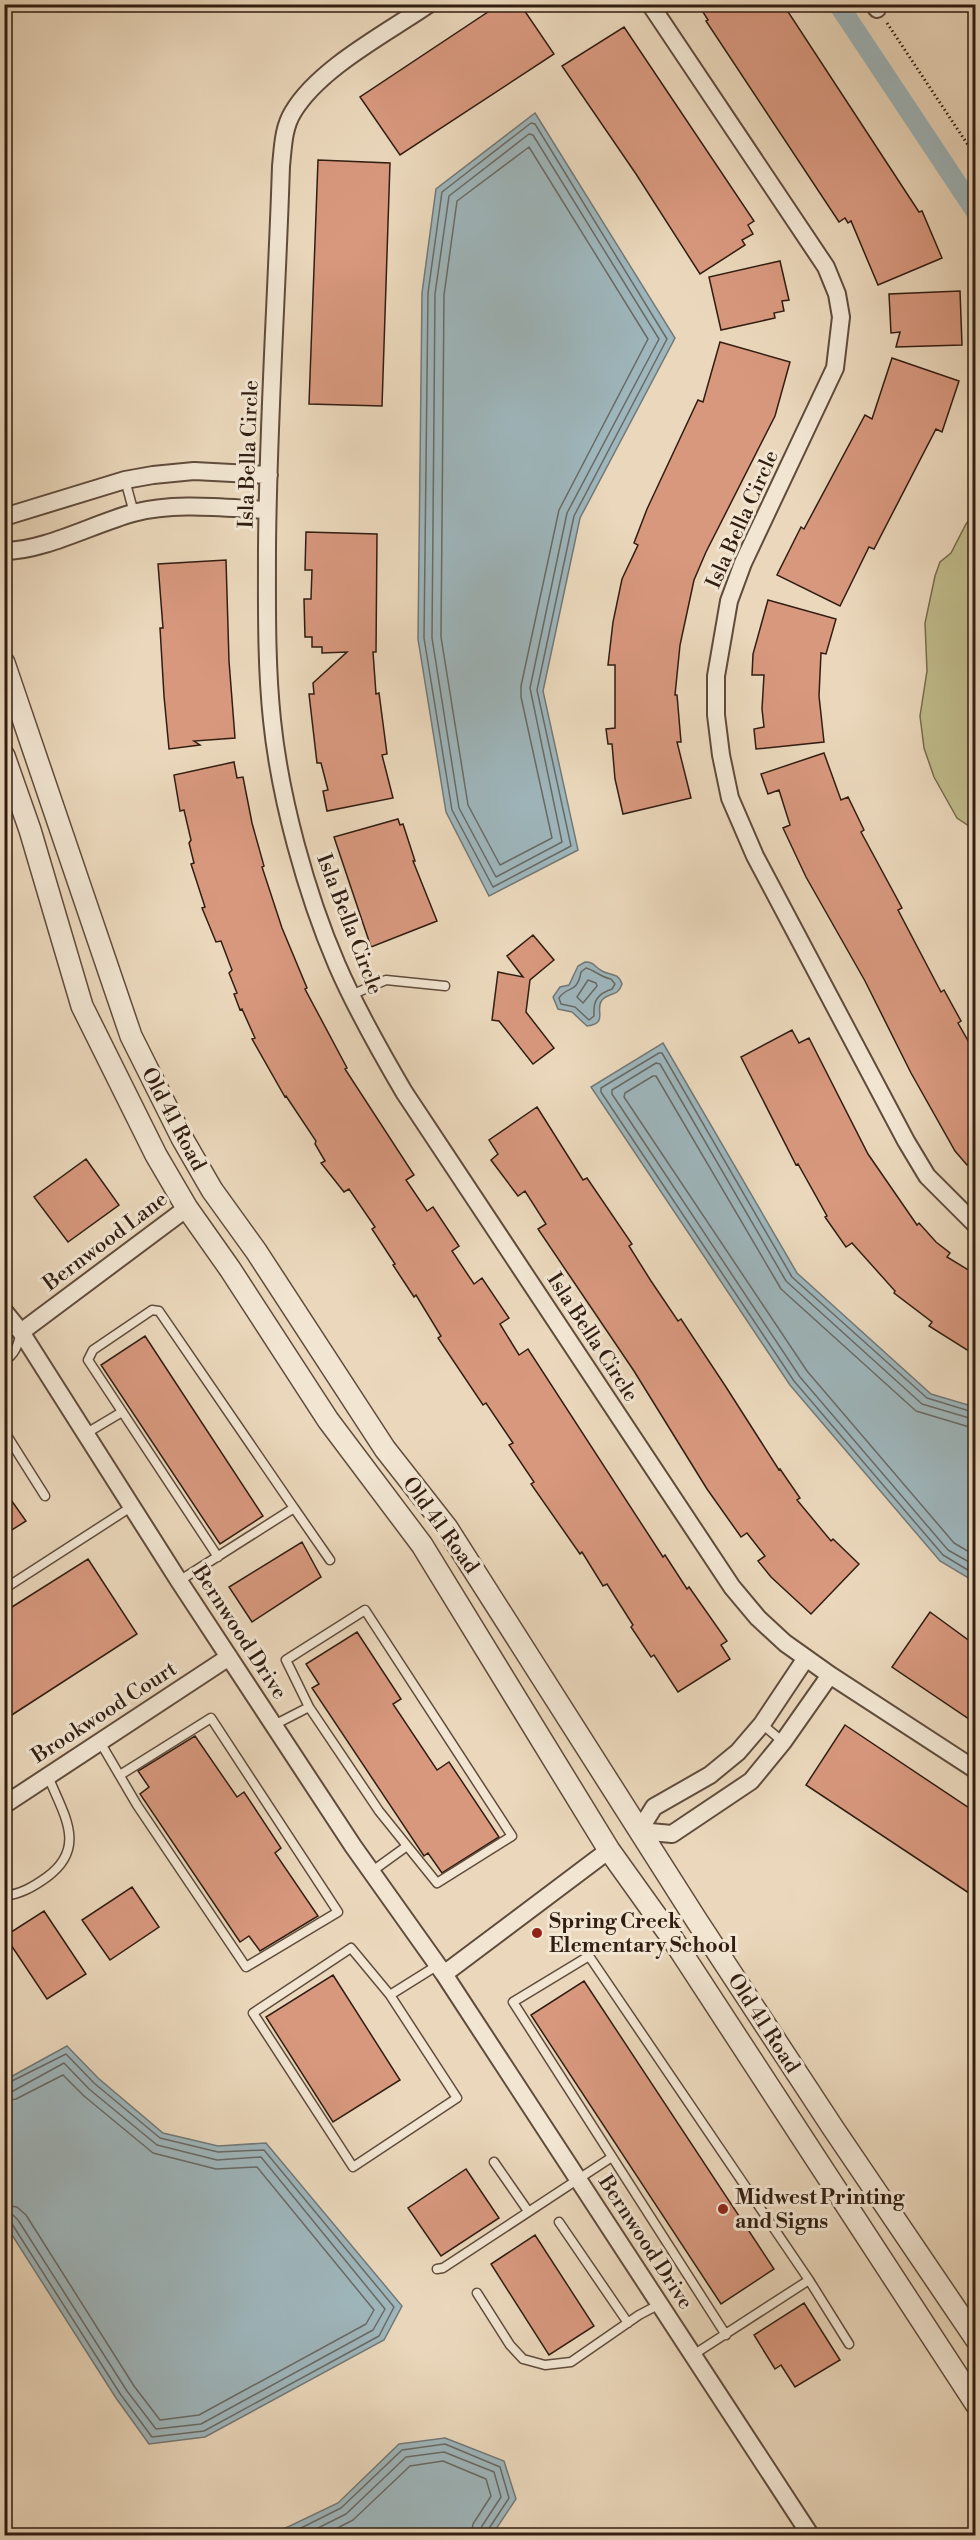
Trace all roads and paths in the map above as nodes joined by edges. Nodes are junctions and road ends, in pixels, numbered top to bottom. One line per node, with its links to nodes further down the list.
1 (429, 4): 5 (street, Isla Bella Circle)
2 (650, 4): 17 (street, Isla Bella Circle)
3 (875, 7): 4 (path)
4 (975, 157)
5 (269, 475): 6 (street); 7 (street, Isla Bella Circle)
6 (125, 480): 8 (lane); 9 (street)
7 (267, 510): 8 (street); 14 (street, Isla Bella Circle)
8 (134, 513): 10 (street)
9 (4, 517)
10 (4, 551)
11 (4, 663): 15 (street, Old 41 Road)
12 (4, 756): 16 (street, Old 41 Road)
13 (445, 986): 14 (lane)
14 (351, 995): 32 (street, Isla Bella Circle)
15 (212, 1190): 16 (street); 43 (street, Old 41 Road)
16 (187, 1208): 19 (street, Bernwood Lane); 45 (street, Old 41 Road)
17 (975, 1225)
18 (4, 1311): 19 (street, Bernwood Drive)
19 (13, 1331): 20 (lane); 23 (street, Bernwood Drive)
20 (4, 1361)
21 (122, 1412): 23 (lane); 26 (lane); 27 (lane)
22 (4, 1431): 24 (lane)
23 (85, 1434): 25 (street, Bernwood Drive)
24 (45, 1496)
25 (131, 1507): 29 (street, Bernwood Drive); 30 (lane)
26 (294, 1508): 27 (lane); 28 (lane)
27 (218, 1557): 29 (lane)
28 (330, 1560)
29 (179, 1581): 31 (street, Bernwood Drive)
30 (4, 1589)
31 (229, 1657): 36 (street, Bernwood Drive); 37 (street, Brookwood Court)
32 (806, 1658): 33 (street, Isla Bella Circle); 35 (street)
33 (830, 1675): 38 (street); 39 (street, Isla Bella Circle)
34 (309, 1707): 36 (lane); 44 (lane); 44 (lane)
35 (762, 1724): 38 (lane); 43 (street)
36 (274, 1725): 46 (street, Bernwood Drive)
37 (100, 1742): 40 (lane); 41 (street, Brookwood Court)
38 (783, 1742): 43 (street)
39 (975, 1770)
40 (120, 1775): 40 (lane)
41 (48, 1776): 42 (street, Brookwood Court); 47 (lane)
42 (4, 1805)
43 (639, 1831): 45 (street); 61 (street, Old 41 Road)
44 (407, 1846): 46 (lane)
45 (609, 1850): 48 (street); 64 (street, Old 41 Road)
46 (371, 1872): 48 (street, Bernwood Drive)
47 (4, 1896)
48 (441, 1969): 49 (lane); 52 (street, Bernwood Drive)
49 (390, 1995): 49 (lane)
50 (612, 2157): 52 (lane); 56 (lane); 60 (lane)
51 (494, 2162): 53 (lane)
52 (578, 2178): 53 (lane); 58 (street, Bernwood Drive)
53 (528, 2211): 55 (lane)
54 (559, 2222): 59 (lane)
55 (437, 2269)
56 (809, 2280): 60 (lane); 62 (lane)
57 (477, 2293): 59 (lane)
58 (660, 2304): 59 (lane); 63 (street, Bernwood Drive)
59 (628, 2323)
60 (726, 2335): 63 (lane)
61 (975, 2339)
62 (849, 2344)
63 (693, 2355): 65 (street, Bernwood Drive)
64 (975, 2404)
65 (811, 2535)

